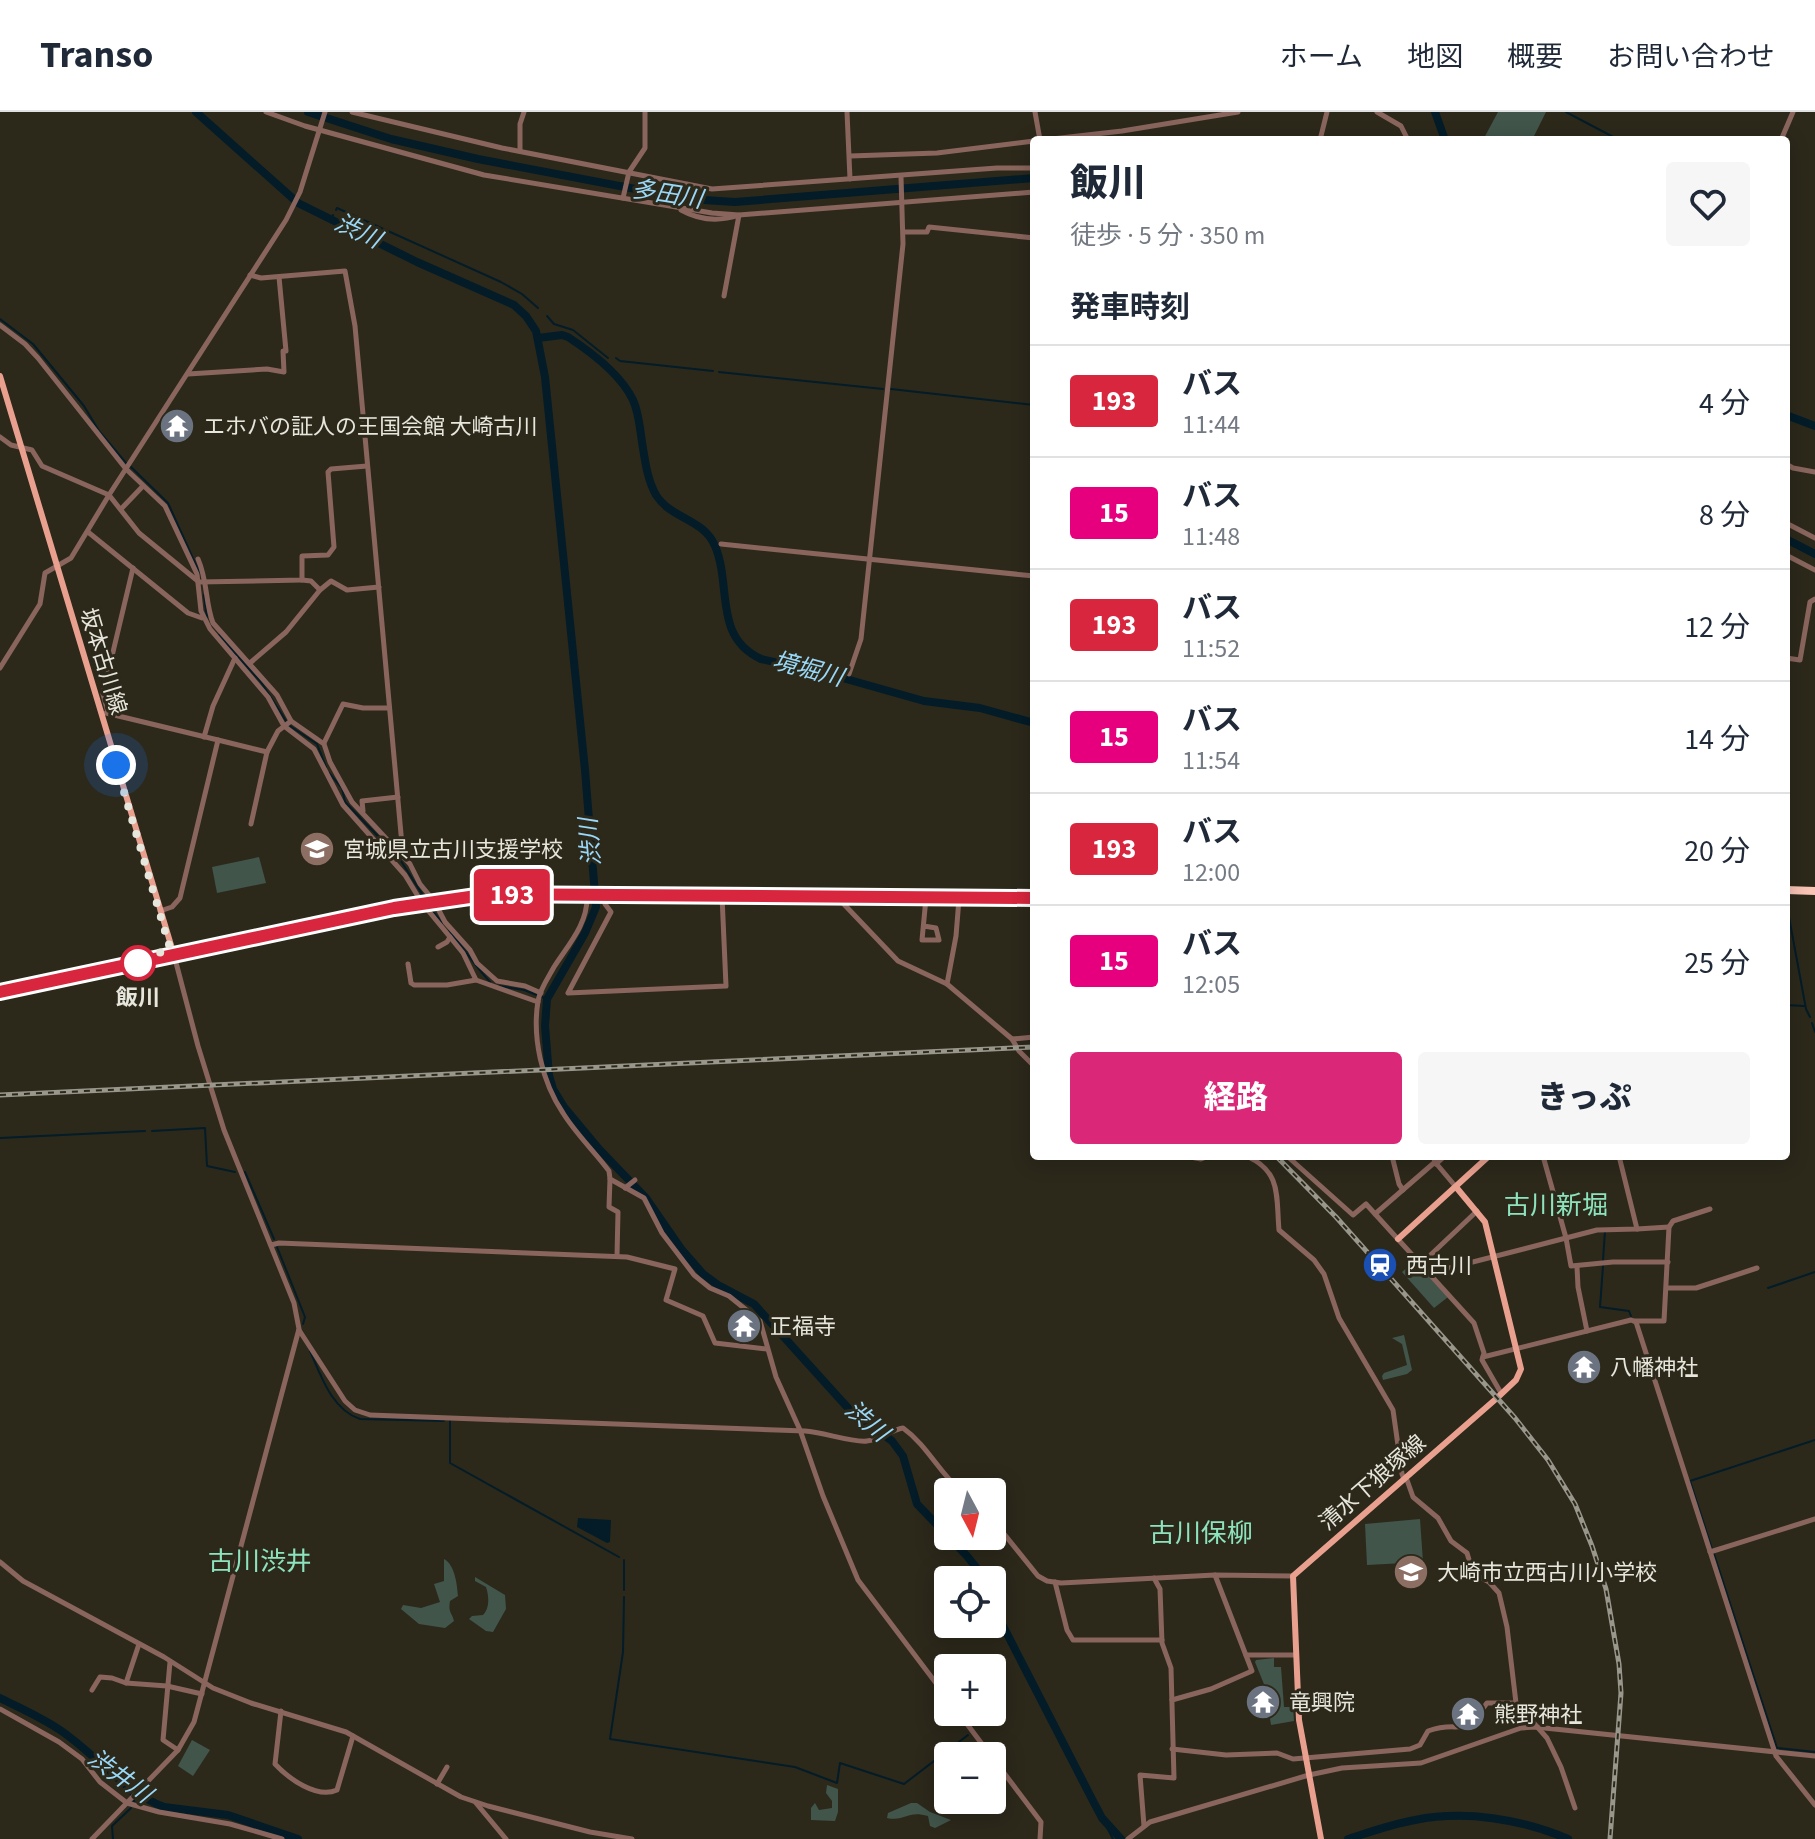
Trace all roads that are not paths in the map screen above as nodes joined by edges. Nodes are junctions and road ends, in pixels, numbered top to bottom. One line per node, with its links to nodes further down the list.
1 (266, 112): 13 (street)
2 (325, 112): 13 (street)
3 (352, 112): 12 (street)
4 (524, 112): 20 (street)
5 (645, 112): 23 (street)
6 (847, 112): 21 (street)
7 (1035, 112): 14 (street)
8 (1238, 112): 15 (street)
9 (1327, 112): 16 (street)
10 (1377, 112): 17 (street)
11 (1792, 112): 18 (street)
12 (372, 115): 20 (street)
13 (320, 128): 27 (street); 32 (street)
14 (1038, 136)
15 (1076, 136)
16 (1321, 136)
17 (1406, 136)
18 (1783, 136)
19 (1030, 141): 21 (street)
20 (520, 151): 23 (street)
21 (850, 156): 25 (street)
22 (1030, 168): 24 (street)
23 (628, 173): 25 (street); 27 (street)
24 (901, 178): 25 (street); 28 (street)
25 (850, 179)
26 (1030, 192): 28 (street)
27 (623, 197): 29 (street)
28 (902, 201): 29 (street); 30 (street)
29 (739, 215): 34 (street)
30 (904, 232): 31 (street); 53 (street)
31 (1030, 238)
32 (250, 275): 33 (street); 36 (street)
33 (279, 277): 36 (street); 41 (street)
34 (724, 296)
35 (0, 325): 40 (street)
36 (187, 375): 40 (street)
37 (0, 376): 39 (main road, 坂本古川線)
38 (0, 437): 39 (street)
39 (22, 447): 45 (street); 54 (main road, 坂本古川線)
40 (128, 466): 44 (street); 45 (street)
41 (367, 466): 58 (street); 60 (street)
42 (1790, 466): 43 (street)
43 (1815, 472)
44 (143, 486): 46 (street); 59 (street)
45 (109, 495): 46 (street); 48 (street)
46 (122, 508): 59 (street)
47 (1790, 525): 49 (street)
48 (88, 532): 54 (street); 55 (street)
49 (1815, 538)
50 (721, 544): 53 (street)
51 (1790, 557): 56 (street)
52 (198, 559): 59 (street)
53 (869, 559): 57 (street); 68 (street)
54 (57, 566): 67 (street); 70 (main road, 坂本古川線)
55 (133, 568): 63 (street); 70 (street)
56 (1815, 570)
57 (1030, 576)
58 (302, 580): 59 (street); 61 (street)
59 (203, 581): 63 (street); 64 (street)
60 (379, 587): 61 (street); 69 (street)
61 (320, 590): 66 (street)
62 (1815, 599): 65 (street)
63 (203, 619): 64 (street)
64 (238, 657): 66 (street); 71 (street); 72 (street)
65 (1790, 659)
66 (250, 663): 71 (street)
67 (0, 668)
68 (849, 674)
69 (389, 708): 74 (street); 76 (street)
70 (104, 713): 72 (street); 90 (main road, 坂本古川線)
71 (288, 723): 74 (street); 75 (street); 89 (street)
72 (204, 737): 73 (street)
73 (218, 740): 75 (street); 90 (street)
74 (324, 744): 77 (street)
75 (267, 752): 78 (street)
76 (398, 797): 77 (street); 79 (street)
77 (363, 811): 79 (street)
78 (251, 824)
79 (403, 856): 89 (street)
80 (1790, 890): 81 (highway)
81 (1815, 891)
82 (588, 896): 83 (highway); 89 (highway); 99 (street)
83 (603, 896): 84 (highway); 84 (street)
84 (722, 896): 85 (highway)
85 (838, 898): 86 (highway); 97 (street)
86 (926, 898): 88 (highway); 91 (street)
87 (1030, 898): 88 (highway)
88 (959, 899): 97 (street)
89 (428, 902): 92 (street); 94 (highway); 99 (street)
90 (159, 912): 94 (main road, 坂本古川線)
91 (924, 926)
92 (450, 937): 93 (street); 96 (street)
93 (438, 947)
94 (174, 955): 98 (highway); 122 (street)
95 (408, 964): 96 (street)
96 (476, 980): 99 (street)
97 (947, 984): 101 (street)
98 (0, 992)
99 (539, 998): 110 (street)
100 (1030, 1037): 101 (street)
101 (1012, 1039): 102 (street)
102 (1030, 1062)
103 (1252, 1160): 140 (street)
104 (1291, 1160): 117 (street)
105 (1393, 1160): 114 (street)
106 (1434, 1160): 112 (street); 114 (street)
107 (1485, 1160): 112 (main road)
108 (1544, 1160): 120 (street)
109 (1620, 1160): 119 (street)
110 (610, 1179): 113 (street); 123 (street)
111 (635, 1180): 113 (street)
112 (1456, 1187): 116 (main road, 清水下狼塚線); 121 (main road)
113 (624, 1188): 134 (street)
114 (1403, 1190): 117 (street)
115 (1710, 1209): 118 (street)
116 (1478, 1211): 124 (main road, 清水下狼塚線); 126 (street)
117 (1375, 1214): 121 (street)
118 (1669, 1227): 119 (street); 125 (street)
119 (1637, 1229): 120 (street)
120 (1566, 1238): 124 (street); 127 (street)
121 (1398, 1239): 126 (street)
122 (271, 1245): 123 (street); 132 (street)
123 (617, 1256): 134 (street)
124 (1494, 1256): 129 (street); 135 (main road, 清水下狼塚線)
125 (1668, 1262): 127 (street); 130 (street)
126 (1421, 1264): 129 (street)
127 (1577, 1267): 133 (street)
128 (1757, 1268): 130 (street)
129 (1429, 1273): 136 (street)
130 (1667, 1288): 131 (street)
131 (1634, 1321): 133 (street); 143 (street)
132 (299, 1329): 138 (street); 156 (street)
133 (1587, 1331): 135 (street)
134 (767, 1349): 138 (street)
135 (1518, 1349): 136 (street); 137 (main road, 清水下狼塚線)
136 (1483, 1357): 137 (street)
137 (1501, 1393): 140 (main road, 清水下狼塚線)
138 (800, 1430): 139 (street); 154 (street)
139 (946, 1478)
140 (1404, 1479): 146 (main road, 清水下狼塚線); 161 (street)
141 (1815, 1519): 143 (street)
142 (1006, 1536): 148 (street)
143 (1710, 1552): 170 (street)
144 (0, 1562): 150 (street)
145 (1215, 1575): 146 (street); 147 (street); 151 (street)
146 (1293, 1576): 152 (main road)
147 (1154, 1578): 148 (street); 149 (street)
148 (1055, 1582): 149 (street)
149 (1162, 1640): 160 (street)
150 (139, 1644): 153 (street); 155 (street)
151 (1246, 1655): 152 (street); 160 (street)
152 (1295, 1655): 171 (main road)
153 (170, 1662): 156 (street); 157 (street)
154 (934, 1680)
155 (126, 1683): 157 (street); 158 (street)
156 (206, 1684): 159 (street); 163 (street)
157 (168, 1686): 159 (street); 169 (street)
158 (92, 1690)
159 (202, 1694): 169 (street)
160 (1172, 1700): 168 (street)
161 (1516, 1703): 165 (street); 171 (street)
162 (0, 1709): 177 (street)
163 (281, 1711): 166 (street); 166 (street)
164 (969, 1726): 167 (street)
165 (1535, 1727): 170 (street); 174 (street); 180 (street)
166 (353, 1736): 176 (street)
167 (981, 1742)
168 (1172, 1749): 171 (street); 181 (street)
169 (178, 1750): 177 (street)
170 (1775, 1753): 172 (street); 179 (street)
171 (1306, 1756): 174 (main road)
172 (1815, 1756)
173 (447, 1767): 176 (street)
174 (1309, 1775): 181 (street); 189 (main road)
175 (1006, 1776): 188 (street)
176 (437, 1784): 178 (street)
177 (128, 1802): 184 (street); 185 (street)
178 (475, 1802): 182 (street); 186 (street)
179 (1815, 1805)
180 (1575, 1808)
181 (1144, 1826): 183 (street)
182 (590, 1836): 187 (street)
183 (1130, 1837)
184 (92, 1839)
185 (282, 1839)
186 (506, 1839)
187 (632, 1839)
188 (1040, 1839)
189 (1321, 1839)

